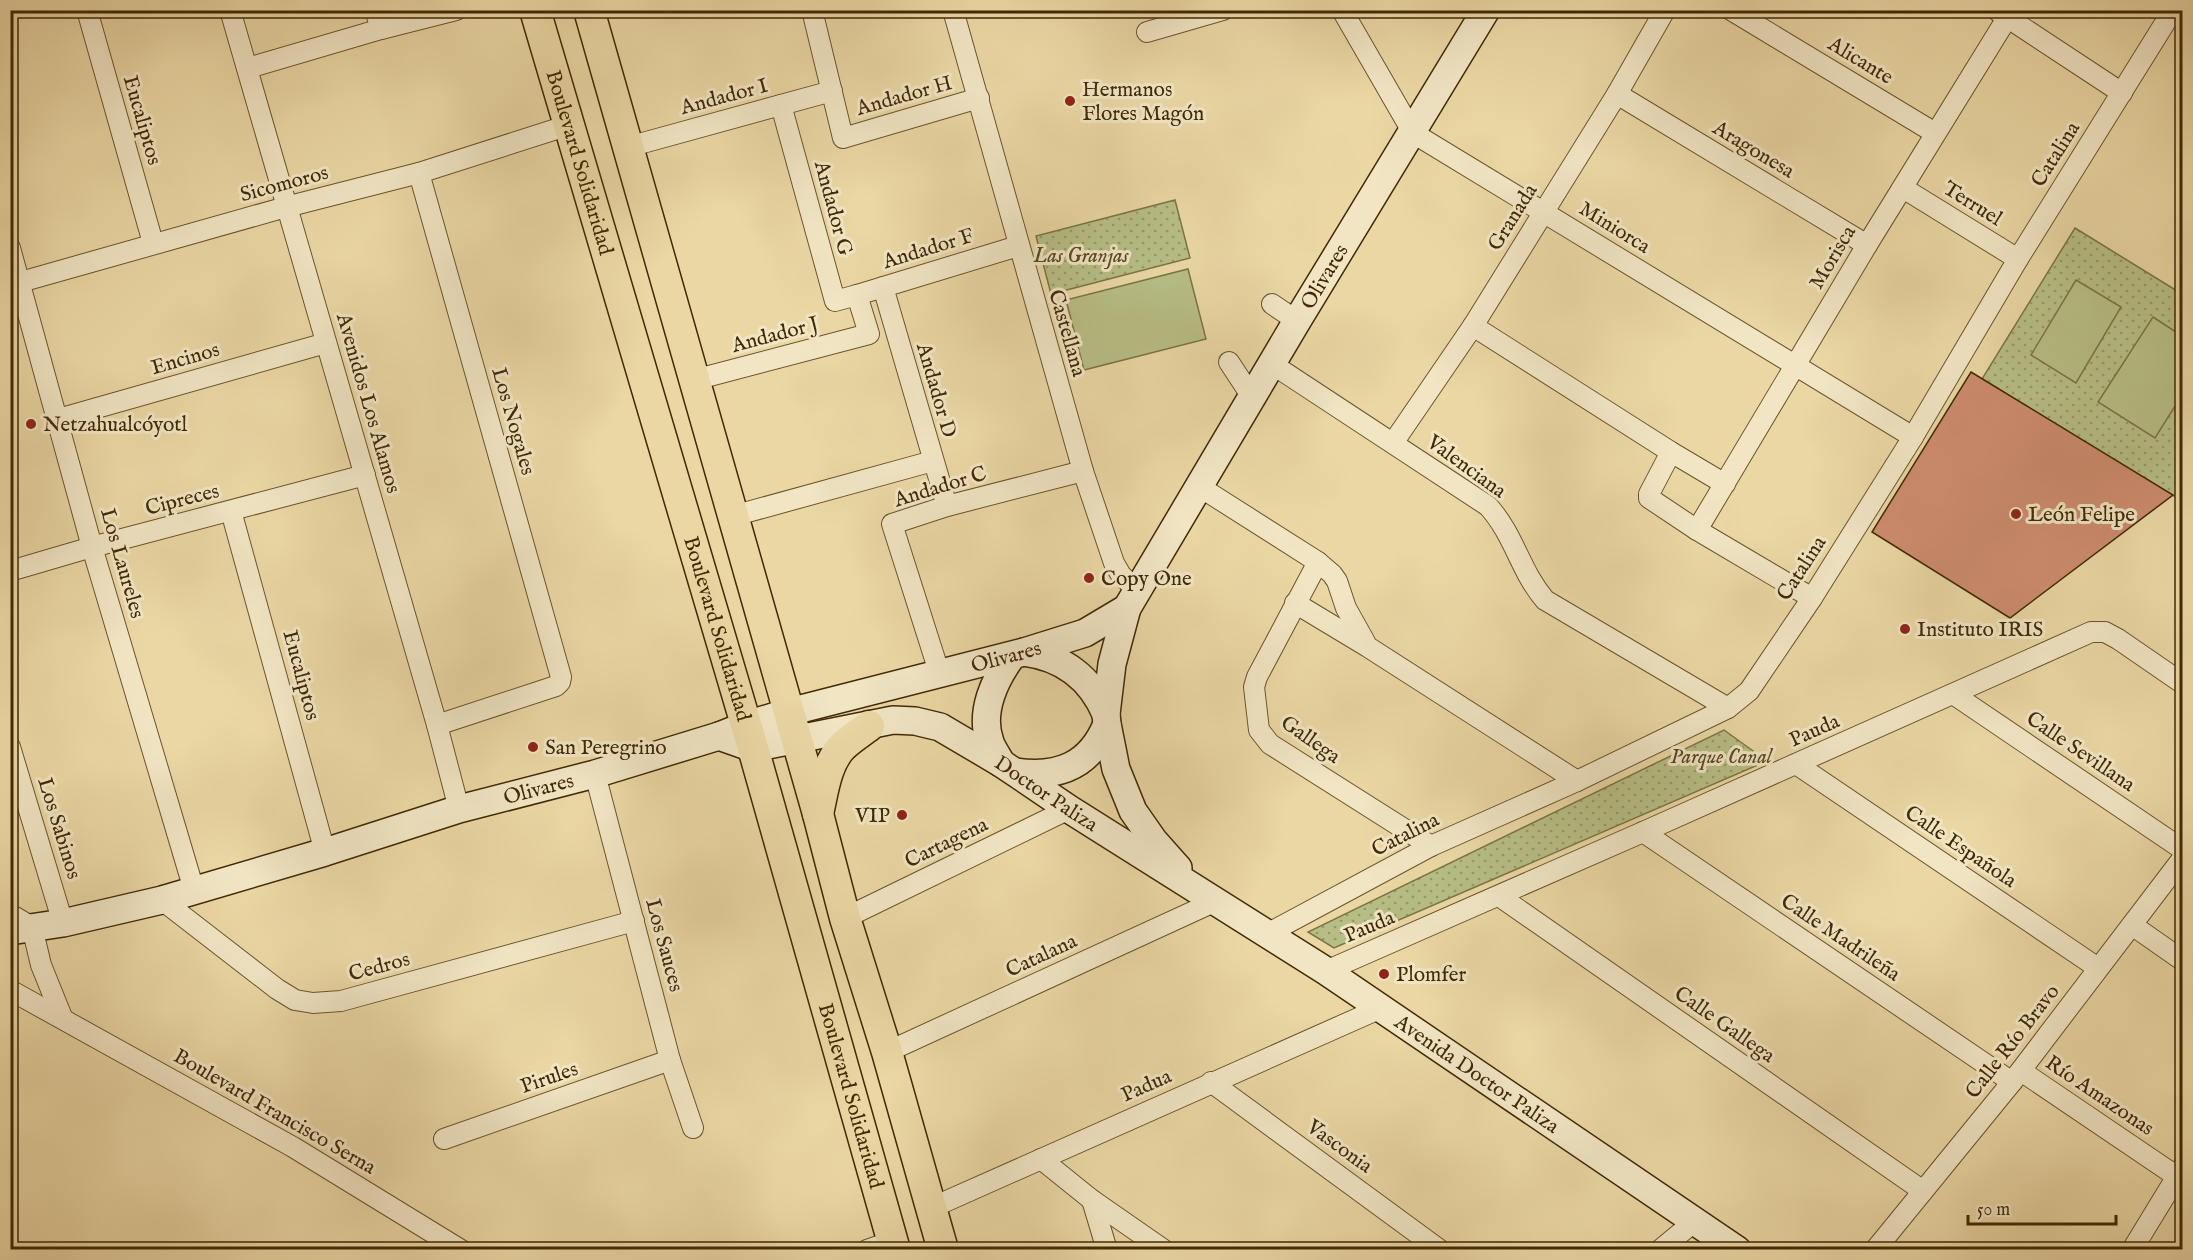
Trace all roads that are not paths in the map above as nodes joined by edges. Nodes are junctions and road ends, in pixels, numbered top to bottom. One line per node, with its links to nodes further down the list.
1 (87, 10): 31 (street, Eucaliptos)
2 (230, 10): 17 (street, Avenidos Los Alamos)
3 (456, 10): 15 (street)
4 (535, 10): 23 (main road, Boulevard Solidaridad)
5 (812, 10): 18 (street)
6 (953, 10): 21 (street, Castellana)
7 (1223, 10): 16 (street)
8 (1342, 10): 24 (street, Miniorca)
9 (1486, 10): 24 (main road, Olivares)
10 (1665, 10): 20 (street, Granada)
11 (1731, 10): 25 (street, Alicante)
12 (2173, 10): 19 (street, Catalina)
13 (592, 11): 26 (main road, Boulevard Solidaridad)
14 (2005, 13): 19 (street); 25 (street, Morisca)
15 (378, 20): 17 (street)
16 (1147, 32)
17 (248, 68): 29 (street, Avenidos Los Alamos)
18 (832, 91): 21 (street, Andador H); 22 (street, Andador I)
19 (2122, 93): 35 (street, Catalina)
20 (1617, 94): 30 (street, Granada); 32 (street, Aragonesa)
21 (979, 99): 33 (street, Castellana)
22 (781, 105): 26 (street, Andador I); 38 (street, Andador G)
23 (569, 125): 27 (street, Sicomoros); 77 (main road, Boulevard Solidaridad)
24 (1413, 133): 30 (street, Miniorca); 40 (main road, Olivares)
25 (1935, 133): 28 (street, Morisca)
26 (628, 147): 46 (main road, Boulevard Solidaridad)
27 (419, 173): 29 (street, Sicomoros); 75 (street, Los Nogales)
28 (1903, 188): 32 (street, Morisca); 35 (street, Terruel)
29 (286, 207): 31 (street, Sicomoros); 42 (street, Avenidos Los Alamos)
30 (1543, 211): 41 (street, Granada); 45 (street, Miniorca)
31 (153, 243): 36 (street, Sicomoros)
32 (1867, 245): 45 (street, Morisca)
33 (1018, 246): 37 (street, Andador F); 53 (street, Castellana)
34 (10, 248): 36 (street, Los Laureles)
35 (2018, 259): 49 (street, Catalina)
36 (16, 284): 48 (street, Los Laureles)
37 (883, 287): 38 (street, Andador F); 52 (street, Andador D)
38 (857, 295): 46 (street, Andador J)
39 (1272, 304): 40 (street)
40 (1297, 321): 44 (main road, Olivares)
41 (1473, 326): 50 (street, Granada); 51 (street)
42 (326, 343): 48 (street, Encinos); 54 (street, Avenidos Los Alamos)
43 (1229, 362): 47 (street)
44 (1272, 364): 47 (main road, Olivares); 50 (street, Valenciana)
45 (1794, 366): 49 (street, Miniorca); 55 (street, Morisca)
46 (694, 380): 59 (main road, Boulevard Solidaridad)
47 (1252, 397): 56 (main road, Olivares)
48 (58, 419): 61 (street, Los Laureles)
49 (1913, 437): 64 (street, Catalina)
50 (1393, 443): 72 (street, Valenciana)
51 (1671, 452): 55 (street); 60 (street)
52 (933, 461): 57 (street, Andador D); 59 (street, Andador C)
53 (1083, 471): 57 (street, Andador C); 65 (street, Castellana)
54 (365, 475): 58 (street, Cipreces); 75 (street, Avenidos Los Alamos)
55 (1725, 484): 60 (street, Morisca)
56 (1200, 487): 62 (street); 65 (main road, Olivares)
57 (947, 506): 69 (street, Andador C)
58 (231, 512): 61 (street, Cipreces); 90 (street, Eucaliptos)
59 (733, 516): 73 (main road, Boulevard Solidaridad)
60 (1697, 530): 64 (street)
61 (92, 547): 63 (street, Cipreces); 92 (street, Los Laureles)
62 (1318, 562): 66 (street, Gallega); 67 (street)
63 (10, 571)
64 (1812, 598): 72 (street, Catalina)
65 (1132, 599): 68 (main road, Olivares); 74 (main road, Olivares)
66 (1295, 603): 67 (street); 88 (street, Gallega)
67 (1368, 647): 83 (street)
68 (1018, 654): 69 (main road, Olivares); 74 (main road); 81 (main road)
69 (940, 675): 73 (main road, Olivares)
70 (2182, 683): 71 (street, Pauda)
71 (1953, 694): 80 (street, Pauda); 89 (street, Calle Sevillana)
72 (1728, 708): 83 (street, Catalina)
73 (789, 712): 77 (main road, Olivares); 78 (main road, Boulevard Solidaridad)
74 (1106, 719): 81 (main road); 93 (main road, Olivares)
75 (437, 725): 84 (street, Avenidos Los Alamos)
76 (869, 726): 78 (main road, Doctor Paliza); 81 (main road, Doctor Paliza); 86 (main road)
77 (750, 737): 78 (main road, Doctor Paliza); 82 (main road, Olivares); 120 (main road, Boulevard Solidaridad)
78 (796, 741): 86 (main road, Boulevard Solidaridad)
79 (10, 747): 98 (street, Los Sabinos)
80 (1796, 764): 87 (street, Pauda); 103 (street, Calle Española)
81 (1009, 768): 85 (main road, Doctor Paliza)
82 (595, 774): 84 (main road, Olivares); 97 (street, Los Sauces)
83 (1577, 781): 88 (street, Catalina)
84 (459, 809): 90 (main road, Olivares)
85 (1069, 809): 93 (main road, Doctor Paliza); 96 (street, Cartagena)
86 (818, 814): 96 (main road, Boulevard Solidaridad)
87 (1643, 832): 94 (street, Pauda); 110 (street, Calle Madrileña)
88 (1431, 846): 101 (street, Catalina)
89 (2182, 849)
90 (325, 852): 92 (main road, Olivares)
91 (2182, 859): 100 (street, Calle Río Bravo)
92 (194, 890): 95 (main road, Olivares)
93 (1207, 896): 101 (main road, Avenida Doctor Paliza); 108 (street, Catalana)
94 (1499, 896): 104 (street, Pauda); 116 (street, Calle Gallega)
95 (162, 900): 97 (street, Cedros); 98 (main road, Olivares)
96 (844, 918): 108 (main road, Boulevard Solidaridad)
97 (634, 921): 109 (street, Los Sauces)
98 (63, 923): 99 (main road, Olivares)
99 (18, 924): 107 (street)
100 (2132, 925): 102 (street); 103 (street, Calle Río Bravo)
101 (1269, 933): 104 (main road, Avenida Doctor Paliza)
102 (2182, 960)
103 (2098, 968): 110 (street, Calle Río Bravo)
104 (1326, 970): 106 (main road, Avenida Doctor Paliza)
105 (10, 990): 107 (street, Boulevard Francisco Serna)
106 (1381, 1008): 111 (street, Padua); 119 (main road, Avenida Doctor Paliza)
107 (62, 1017): 121 (street, Boulevard Francisco Serna)
108 (887, 1052): 118 (main road, Boulevard Solidaridad)
109 (670, 1060): 112 (street, Los Sauces); 113 (street, Pirules)
110 (2016, 1076): 115 (street, Río Amazonas); 116 (street, Calle Río Bravo)
111 (1211, 1082): 114 (street, Padua); 125 (street, Vasconia)
112 (693, 1128)
113 (444, 1139)
114 (1041, 1159): 117 (street); 118 (street, Padua)
115 (2181, 1175): 129 (street)
116 (1923, 1191): 128 (street, Calle Río Bravo)
117 (1092, 1200): 123 (street); 124 (street)
118 (931, 1208): 122 (main road, Boulevard Solidaridad)
119 (1695, 1221): 126 (street); 127 (main road, Avenida Doctor Paliza)
120 (885, 1247)
121 (461, 1250)
122 (943, 1250)
123 (1107, 1250)
124 (1164, 1250)
125 (1440, 1250)
126 (1660, 1250)
127 (1737, 1250)
128 (1875, 1250)
129 (2132, 1250)

